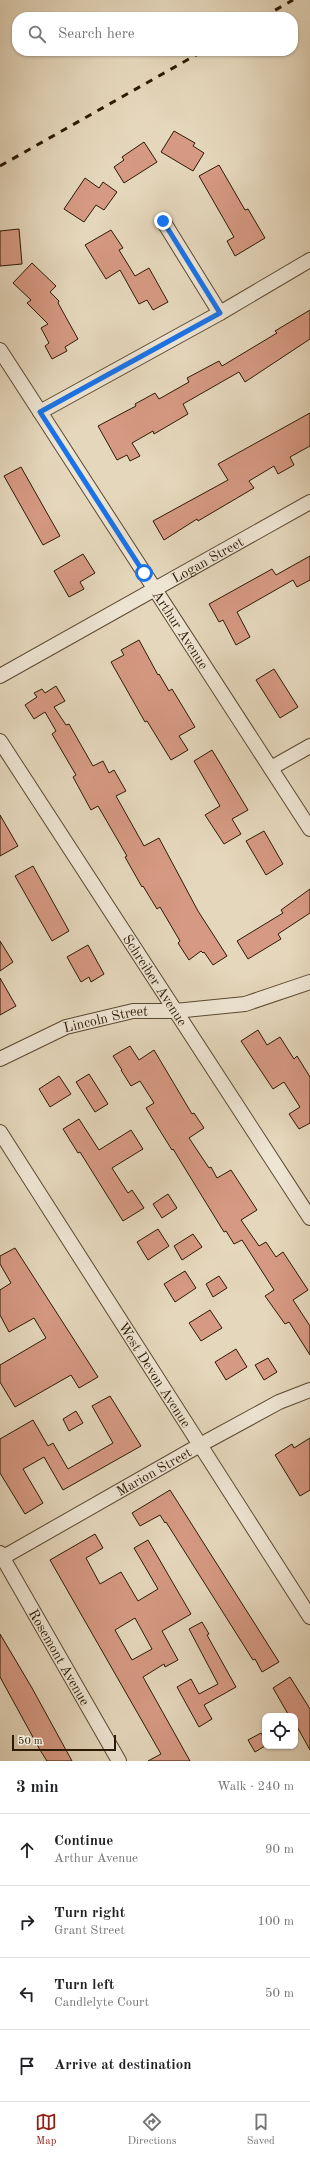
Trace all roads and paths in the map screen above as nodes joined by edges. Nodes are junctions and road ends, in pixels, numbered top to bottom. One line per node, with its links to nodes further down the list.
1 (163, 221): 3 (street)
2 (310, 260): 3 (street)
3 (220, 313): 5 (street)
4 (0, 350): 5 (street, Arthur Avenue)
5 (40, 412): 7 (street, Arthur Avenue)
6 (310, 502): 7 (street, Logan Street)
7 (155, 589): 8 (street, Logan Street); 11 (street, Arthur Avenue)
8 (0, 676)
9 (0, 741): 14 (street, Schreiber Avenue)
10 (310, 746): 11 (street)
11 (270, 768): 12 (street, Arthur Avenue)
12 (310, 829)
13 (310, 982): 14 (street, Lincoln Street)
14 (175, 1011): 15 (street, Lincoln Street); 17 (street, Schreiber Avenue)
15 (0, 1059)
16 (0, 1132): 19 (street, West Devon Avenue)
17 (310, 1218)
18 (310, 1390): 19 (street, Marion Street)
19 (200, 1445): 20 (street, Marion Street); 21 (street, West Devon Avenue)
20 (1, 1556): 22 (street, Rosemont Avenue)
21 (310, 1618)
22 (119, 1761)

